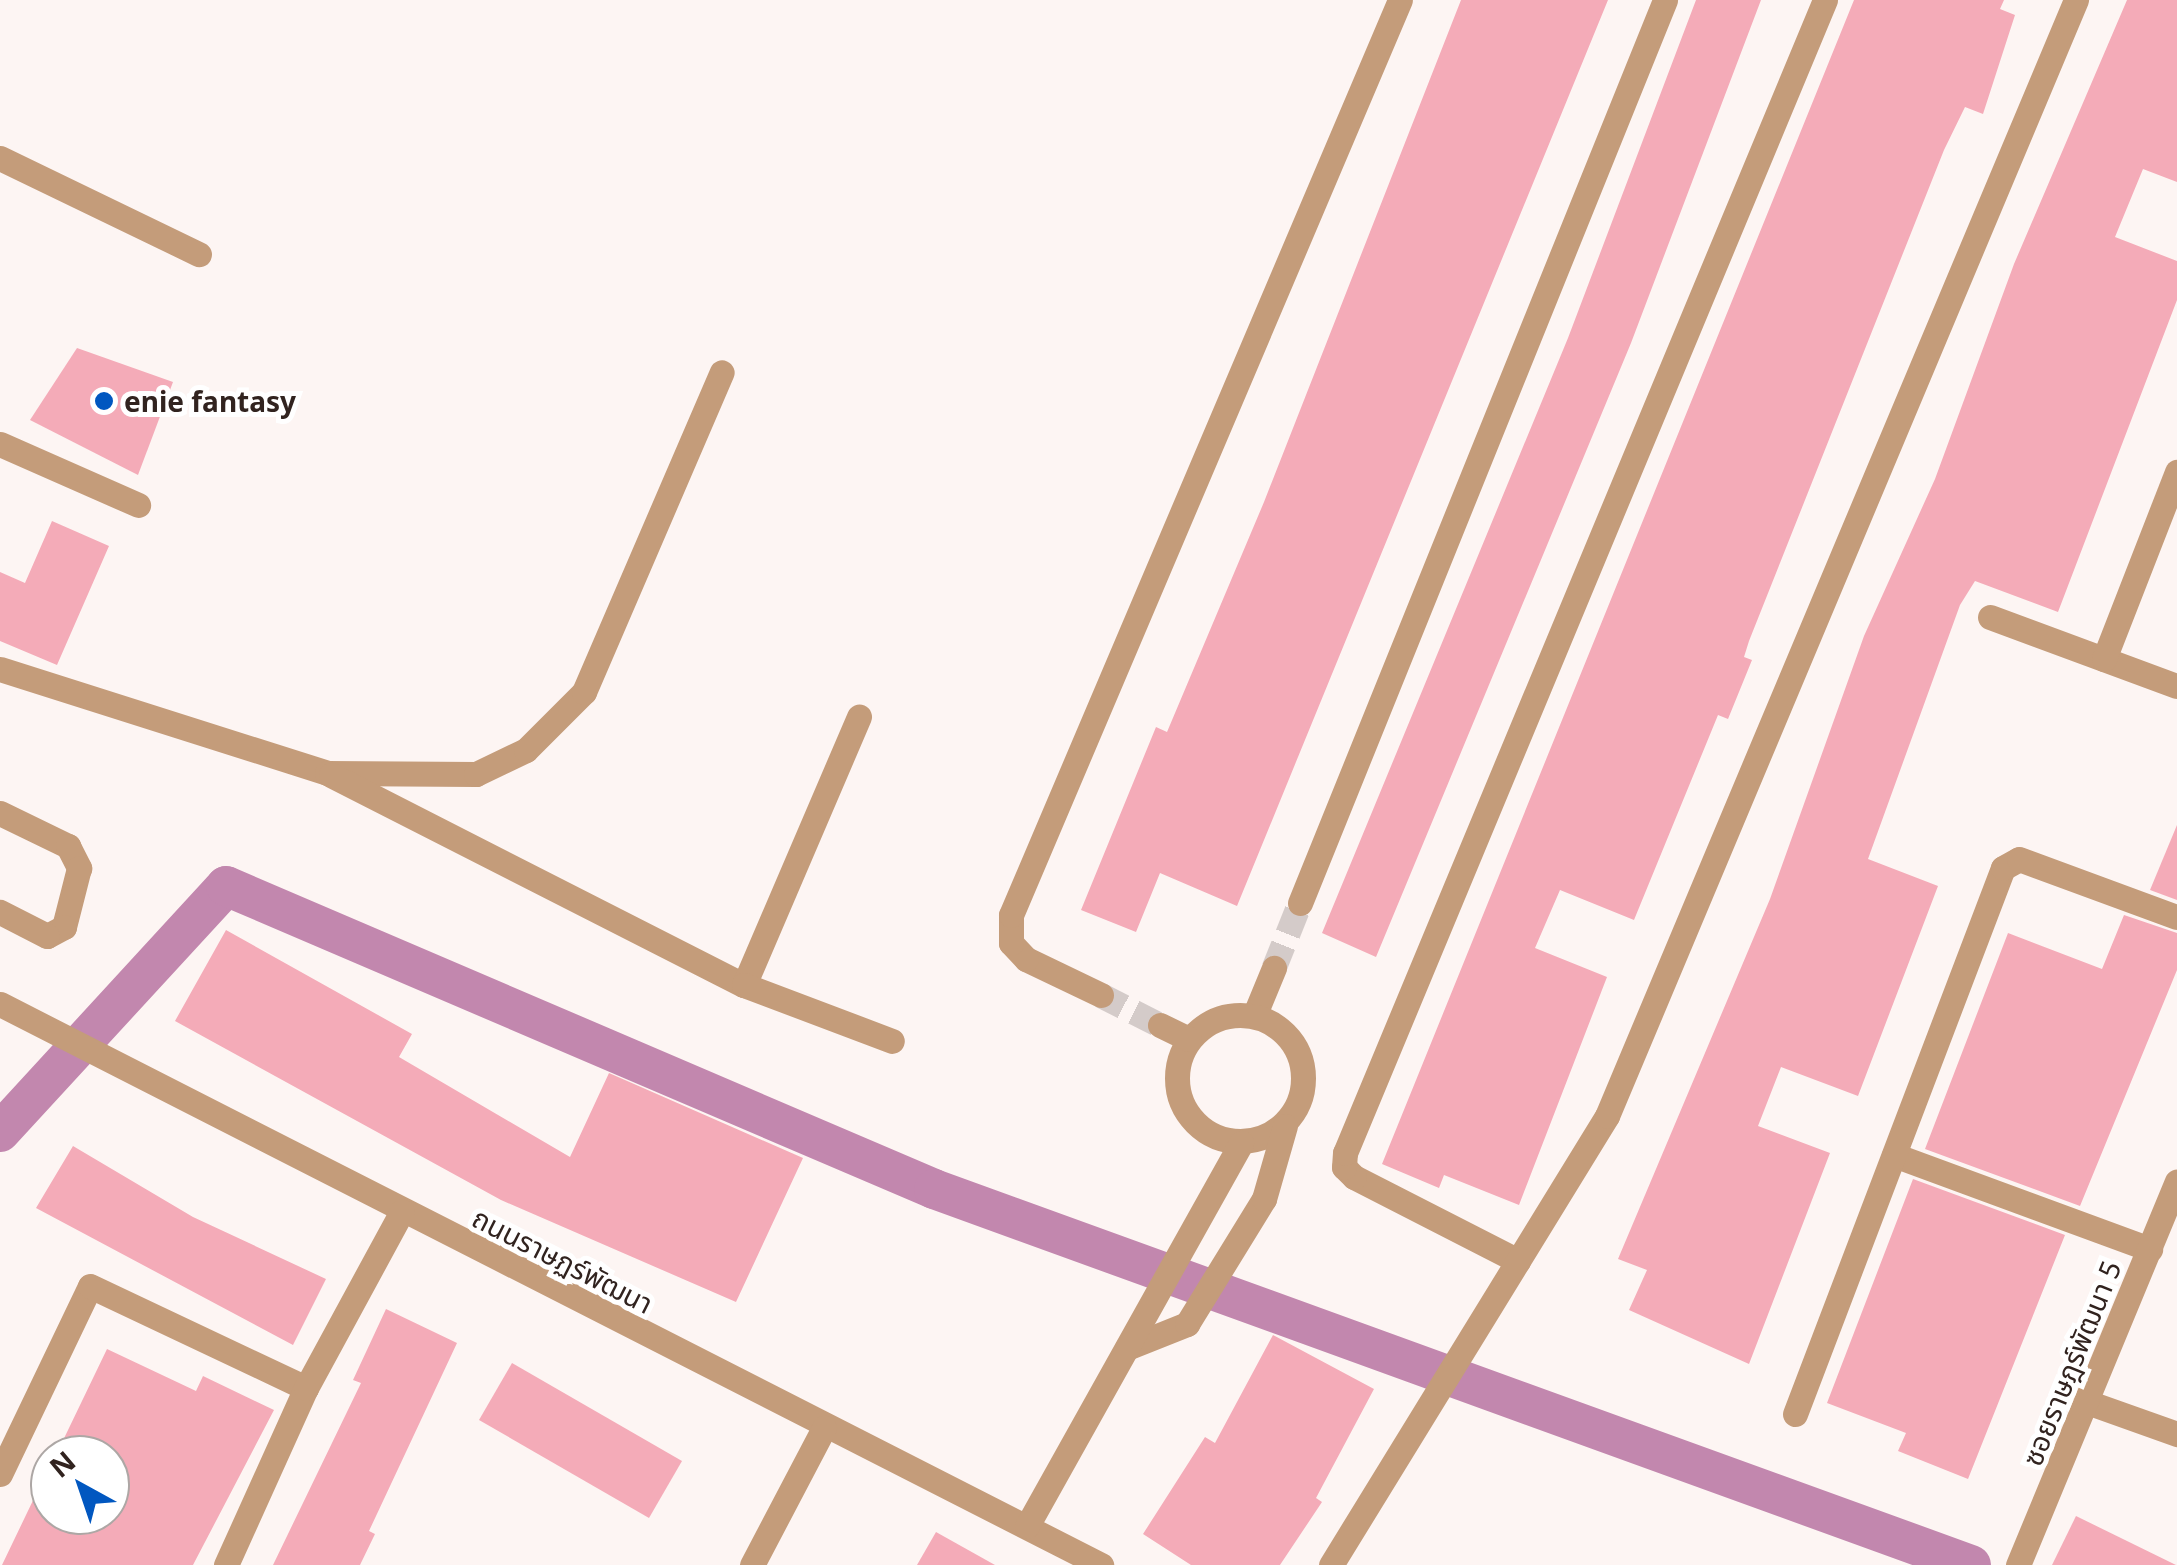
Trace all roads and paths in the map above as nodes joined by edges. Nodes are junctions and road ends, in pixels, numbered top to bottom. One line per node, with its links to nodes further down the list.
1 (1400, 0): 23 (street)
2 (1665, 0): 18 (street)
3 (1825, 0): 35 (street)
4 (2076, 0): 35 (street)
5 (0, 158): 6 (street)
6 (199, 254)
7 (722, 372): 16 (street)
8 (0, 444): 10 (street)
9 (2177, 472): 12 (street)
10 (138, 506)
11 (1990, 616): 12 (street)
12 (2104, 658): 14 (street)
13 (0, 669): 16 (street)
14 (2177, 686)
15 (860, 717): 22 (street)
16 (327, 772): 22 (street)
17 (0, 813): 19 (street)
18 (1300, 903)
19 (0, 912)
20 (2177, 917): 31 (street)
21 (1274, 968): 25 (street)
22 (744, 985): 28 (street)
23 (1101, 995)
24 (7, 1007): 33 (street, ถนนราษฏร์พัฒนา)
25 (1255, 1014): 27 (street); 29 (street)
26 (1160, 1025): 27 (street)
27 (1189, 1038): 30 (street)
28 (892, 1042)
29 (1284, 1126): 30 (street); 36 (street)
30 (1241, 1144): 36 (street)
31 (1894, 1155): 34 (street); 39 (street)
32 (2177, 1182): 34 (street, ซอยราษฎร์พัฒนา 5)
33 (402, 1211): 37 (street); 40 (street, ถนนราษฏร์พัฒนา)
34 (2150, 1249): 38 (street, ซอยราษฎร์พัฒนา 5)
35 (1518, 1262): 47 (street)
36 (1127, 1348): 43 (street)
37 (306, 1388): 42 (street); 44 (street)
38 (2087, 1402): 41 (street); 48 (street, ซอยราษฎร์พัฒนา 5)
39 (1795, 1414)
40 (824, 1428): 43 (street, ถนนราษฏร์พัฒนา); 45 (street)
41 (2177, 1434)
42 (0, 1474)
43 (1027, 1526): 46 (street, ถนนราษฏร์พัฒนา)
44 (226, 1565)
45 (752, 1565)
46 (1101, 1565)
47 (1332, 1565)
48 (2018, 1565)

